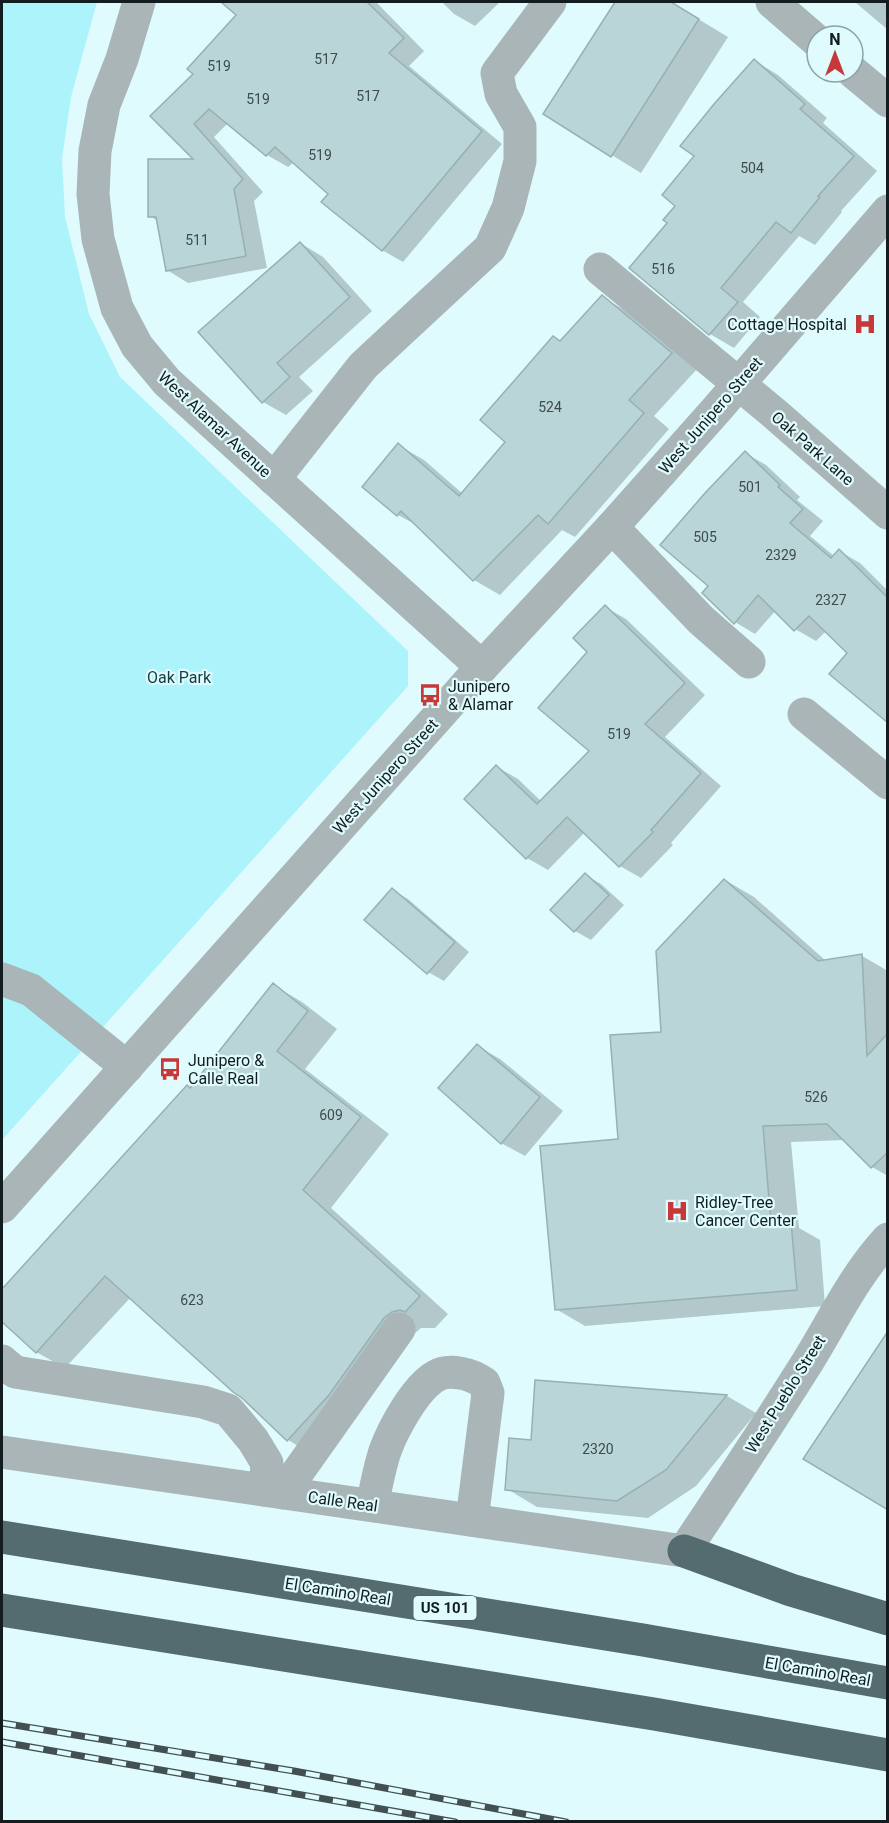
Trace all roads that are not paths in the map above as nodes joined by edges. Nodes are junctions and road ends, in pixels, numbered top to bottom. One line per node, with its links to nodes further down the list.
1 (139, 2): 10 (street, West Alamar Avenue)
2 (550, 2): 10 (street)
3 (772, 2): 4 (street)
4 (805, 31)
5 (865, 82): 6 (street)
6 (888, 101)
7 (888, 211): 9 (street, West Junipero Street)
8 (600, 269): 9 (street, Oak Park Lane)
9 (738, 384): 11 (street, Oak Park Lane); 12 (street, West Junipero Street)
10 (274, 479): 14 (street, West Alamar Avenue)
11 (888, 513)
12 (612, 527): 13 (street); 14 (street, West Junipero Street)
13 (749, 662)
14 (482, 667): 18 (street, West Junipero Street)
15 (804, 714): 16 (street)
16 (888, 783)
17 (2, 979): 18 (street)
18 (127, 1067): 19 (street, West Junipero Street)
19 (2, 1207)
20 (888, 1239): 28 (street, West Pueblo Street)
21 (399, 1329): 24 (street)
22 (2, 1361): 24 (street)
23 (2, 1452): 24 (street, Calle Real)
24 (274, 1491): 25 (street, Calle Real)
25 (372, 1505): 26 (street, Calle Real); 26 (street)
26 (472, 1520): 28 (street, Calle Real)
27 (2, 1537): 31 (highway, El Camino Real / US 101)
28 (684, 1551): 30 (highway)
29 (2, 1610): 32 (highway)
30 (888, 1618)
31 (888, 1683)
32 (888, 1755)

